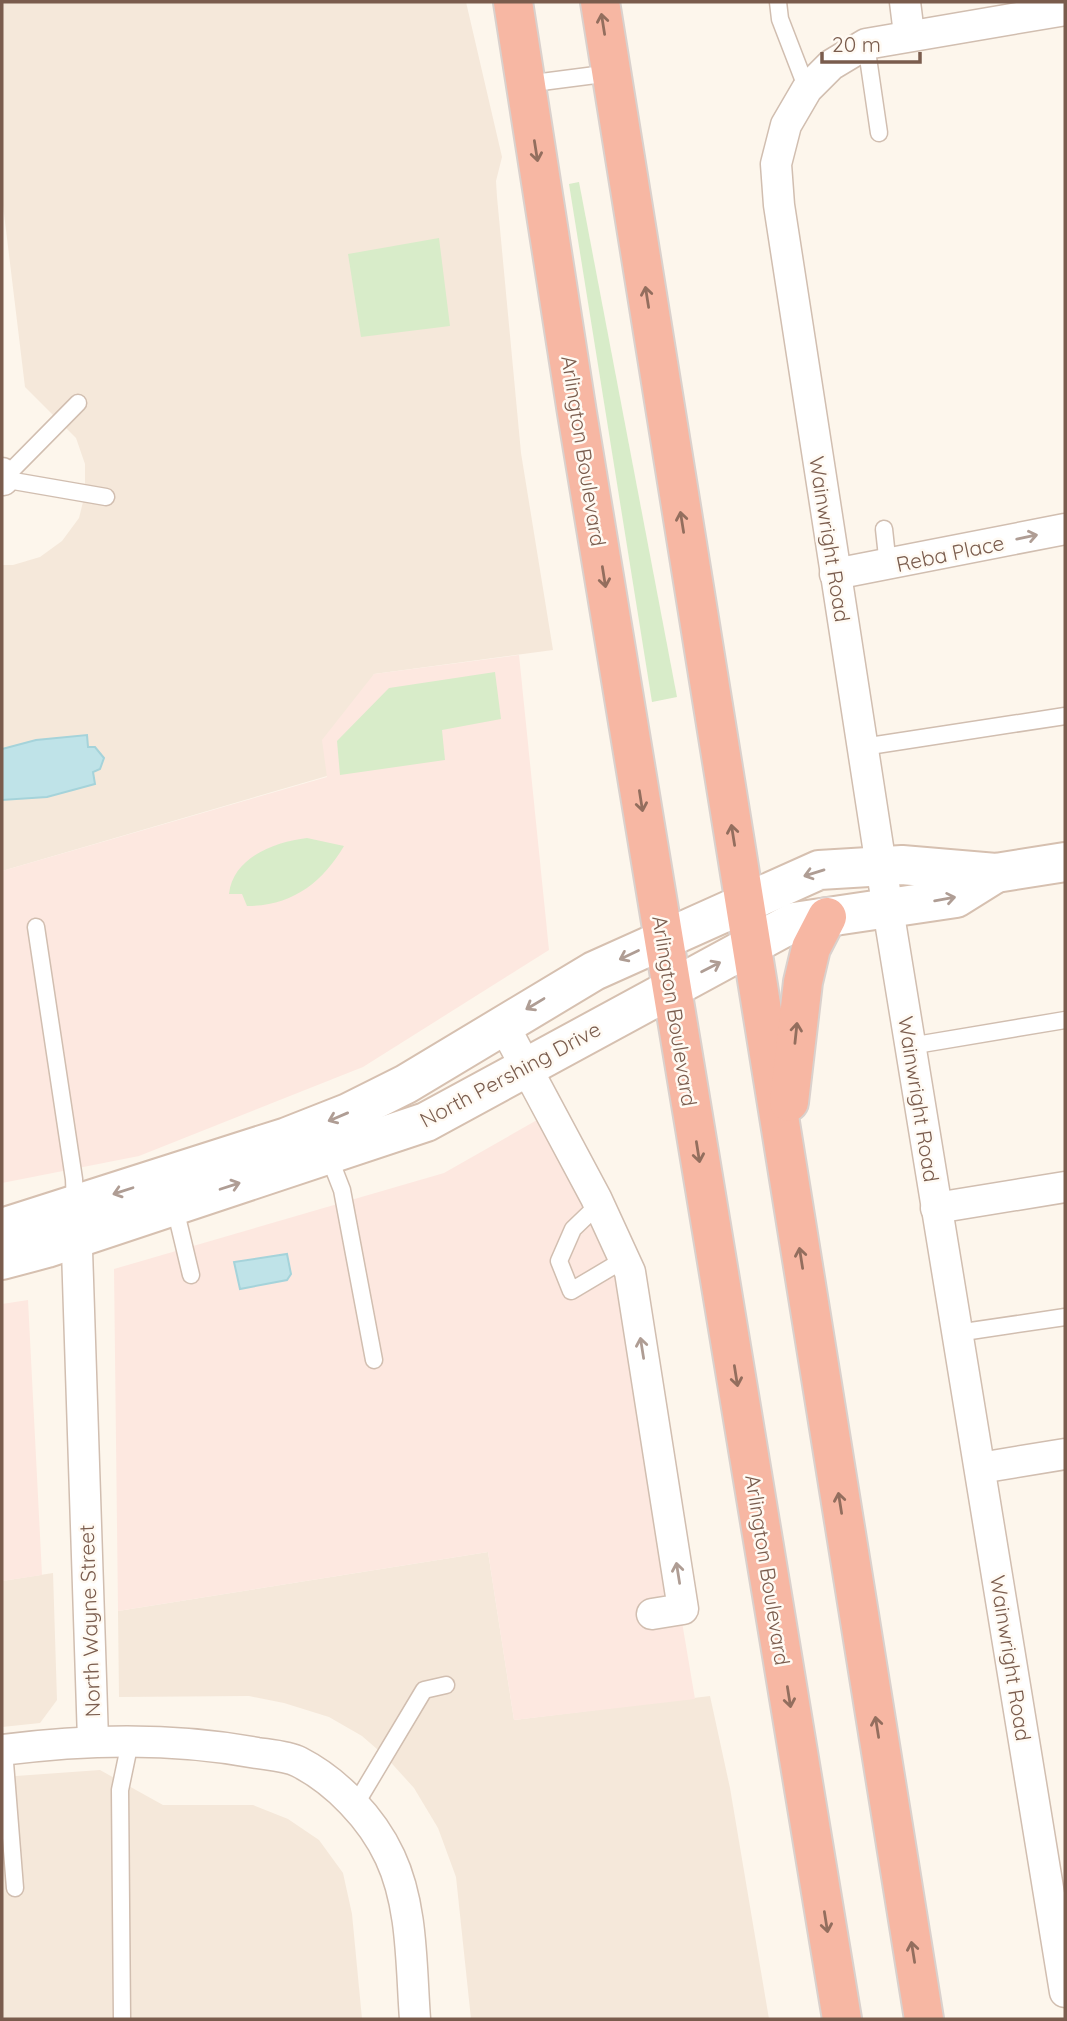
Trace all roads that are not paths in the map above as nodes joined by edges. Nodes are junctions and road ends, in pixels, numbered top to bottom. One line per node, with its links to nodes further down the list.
1 (492, 2): 10 (highway)
2 (513, 2): 10 (highway, Arlington Boulevard)
3 (600, 2): 9 (highway, one-way to 3)
4 (778, 2): 11 (lane)
5 (905, 2): 7 (street)
6 (1065, 10): 7 (street, Wainwright Road)
7 (909, 34): 8 (street, Wainwright Road)
8 (866, 44): 11 (street, Wainwright Road); 12 (lane)
9 (611, 73): 10 (lane); 25 (highway, one-way to 9)
10 (526, 84): 29 (highway, Arlington Boulevard, one-way to 29)
11 (807, 89): 19 (street, Wainwright Road)
12 (878, 133)
13 (78, 403): 14 (lane)
14 (2, 478): 15 (lane)
15 (106, 497)
16 (884, 529): 18 (lane)
17 (1065, 529): 18 (street, Reba Place, one-way to 17)
18 (888, 566): 19 (street, Reba Place)
19 (835, 574): 21 (street, Wainwright Road)
20 (1065, 716): 21 (lane)
21 (863, 747): 23 (street, Wainwright Road)
22 (1065, 862): 24 (street)
23 (881, 866): 24 (street, North Pershing Drive); 25 (street, North Pershing Drive, one-way to 25); 26 (street, Wainwright Road)
24 (996, 873): 26 (street, North Pershing Drive, one-way to 24)
25 (744, 903): 29 (street, North Pershing Drive); 30 (highway)
26 (888, 908): 27 (street, North Pershing Drive); 34 (street, Wainwright Road)
27 (827, 918): 30 (street, North Pershing Drive); 36 (highway, one-way to 27)
28 (36, 927): 42 (lane)
29 (663, 939): 31 (highway, Arlington Boulevard); 33 (street, North Pershing Drive, one-way to 33)
30 (751, 947): 31 (street, North Pershing Drive, one-way to 30); 36 (highway)
31 (671, 988): 35 (street, North Pershing Drive); 62 (highway, Arlington Boulevard, one-way to 62)
32 (1065, 1020): 34 (lane)
33 (503, 1024): 35 (street); 42 (street, North Pershing Drive, one-way to 42)
34 (910, 1046): 41 (street, Wainwright Road)
35 (527, 1067): 37 (street, North Pershing Drive); 40 (street)
36 (783, 1149): 63 (highway, one-way to 36)
37 (328, 1154): 39 (street, North Pershing Drive, one-way to 37); 49 (lane)
38 (1065, 1186): 41 (street)
39 (174, 1204): 42 (street, North Pershing Drive); 46 (lane)
40 (599, 1204): 44 (street); 44 (lane)
41 (936, 1208): 48 (street, Wainwright Road)
42 (76, 1222): 43 (street, North Pershing Drive); 45 (street, North Pershing Drive); 54 (street, North Wayne Street)
43 (2, 1228)
44 (625, 1259): 52 (street, one-way to 44)
45 (2, 1260)
46 (191, 1275)
47 (1065, 1317): 48 (lane)
48 (957, 1333): 51 (street, Wainwright Road)
49 (373, 1360)
50 (1065, 1454): 51 (street)
51 (980, 1468): 59 (street, Wainwright Road)
52 (652, 1614)
53 (446, 1685): 57 (lane)
54 (93, 1740): 55 (street, North Wayne Street); 56 (street)
55 (130, 1742): 57 (street, North Wayne Street); 60 (lane)
56 (3, 1750): 58 (lane)
57 (354, 1807): 61 (street, North Wayne Street)
58 (15, 1888)
59 (1065, 1992)
60 (122, 2019)
61 (415, 2019)
62 (842, 2019)
63 (924, 2019)

